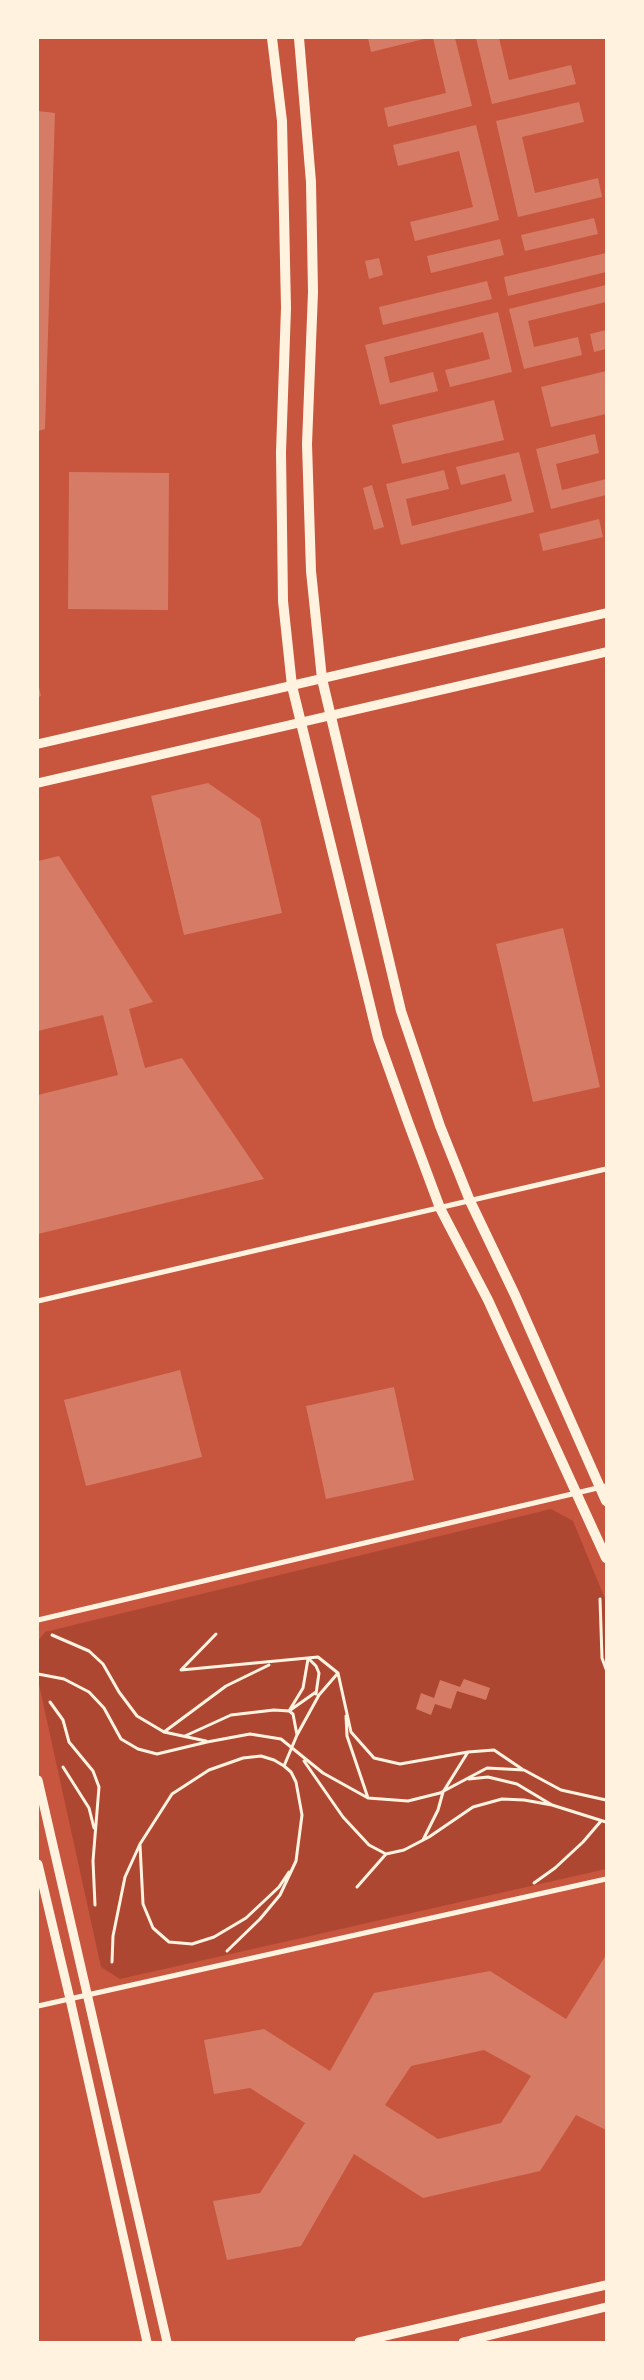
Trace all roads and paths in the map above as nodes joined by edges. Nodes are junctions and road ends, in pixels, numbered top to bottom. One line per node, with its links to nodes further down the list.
1 (272, 38): 6 (main road)
2 (299, 38): 5 (main road)
3 (606, 613): 5 (street)
4 (606, 652): 7 (street)
5 (322, 678): 6 (street); 7 (main road)
6 (292, 686): 8 (main road); 9 (street)
7 (331, 716): 8 (street); 12 (main road)
8 (301, 721): 10 (street); 13 (main road)
9 (38, 744)
10 (38, 783)
11 (606, 1169): 12 (street)
12 (470, 1201): 13 (street); 15 (main road)
13 (440, 1208): 14 (street); 16 (main road)
14 (38, 1300)
15 (605, 1487): 16 (street); 17 (main road)
16 (576, 1493): 18 (main road); 20 (street)
17 (606, 1500)
18 (606, 1558)
19 (600, 1599): 25 (path)
20 (38, 1620)
21 (52, 1634): 33 (path)
22 (216, 1634): 24 (path)
23 (308, 1659): 24 (path); 26 (path); 28 (path); 32 (path)
24 (272, 1663): 33 (path)
25 (606, 1670)
26 (338, 1673): 30 (path); 31 (path)
27 (38, 1674): 36 (path)
28 (316, 1692): 30 (path); 32 (path)
29 (50, 1702): 51 (path)
30 (315, 1702): 34 (path)
31 (345, 1705): 38 (path); 46 (path)
32 (289, 1711): 34 (path); 35 (path)
33 (164, 1732): 35 (path)
34 (297, 1735): 37 (path)
35 (184, 1736): 36 (path)
36 (207, 1742): 37 (path)
37 (293, 1747): 39 (path); 40 (path)
38 (468, 1752): 42 (path); 45 (path)
39 (302, 1758): 46 (path); 54 (path)
40 (284, 1766): 53 (path); 55 (path)
41 (63, 1767): 51 (path)
42 (524, 1770): 43 (path); 47 (path)
43 (466, 1779): 45 (path); 48 (path)
44 (38, 1780): 63 (street)
45 (443, 1792): 46 (path); 52 (path)
46 (368, 1798)
47 (606, 1800)
48 (552, 1805): 49 (path); 52 (path)
49 (601, 1820): 50 (path); 58 (path)
50 (606, 1822)
51 (95, 1830): 60 (path)
52 (423, 1840): 54 (path)
53 (140, 1844): 55 (path); 62 (path)
54 (386, 1854): 59 (path)
55 (296, 1861): 61 (path)
56 (38, 1864): 64 (street)
57 (606, 1879): 63 (street)
58 (532, 1884)
59 (357, 1887)
60 (95, 1905)
61 (227, 1951)
62 (112, 1962)
63 (87, 1995): 64 (street); 69 (street)
64 (70, 1999): 65 (street); 68 (street)
65 (38, 2006)
66 (606, 2285): 70 (street)
67 (606, 2307): 71 (street)
68 (147, 2342)
69 (167, 2342)
70 (358, 2342)
71 (463, 2342)

